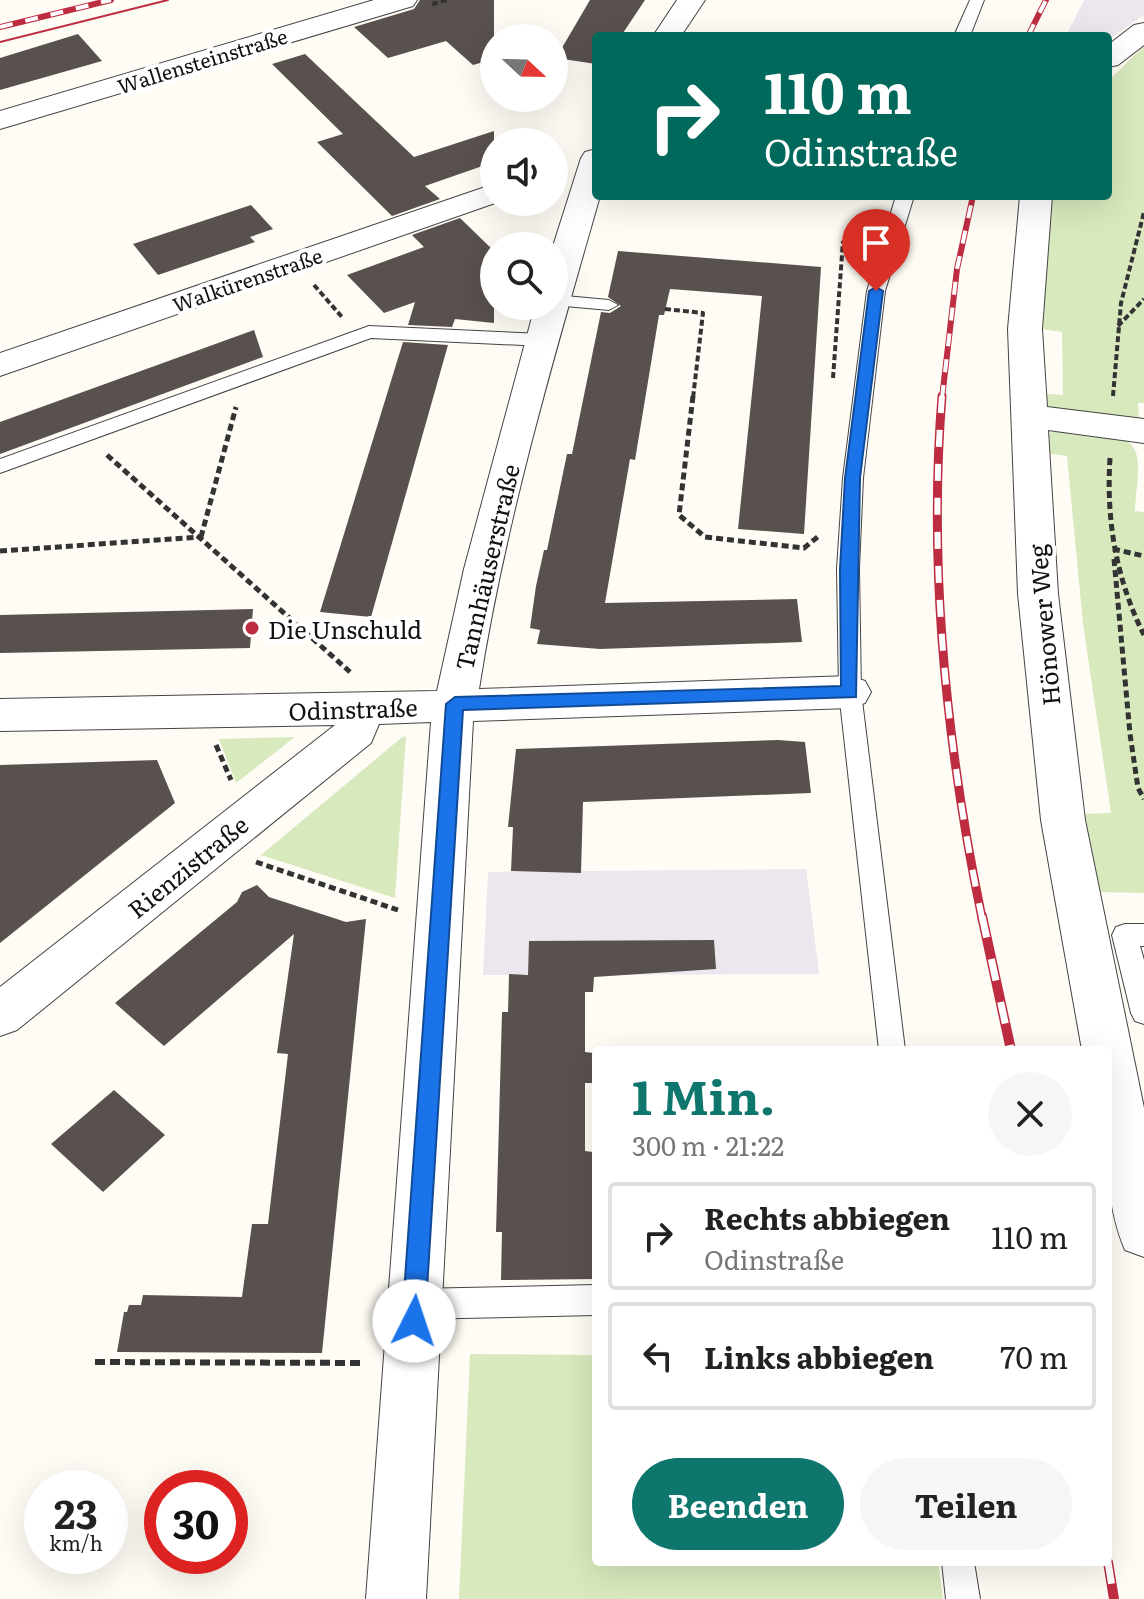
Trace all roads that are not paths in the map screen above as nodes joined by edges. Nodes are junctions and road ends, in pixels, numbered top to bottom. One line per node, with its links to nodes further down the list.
1 (403, 0): 8 (street, Wallensteinstraße)
2 (691, 0): 5 (street)
3 (977, 0): 6 (lane)
4 (1144, 31): 7 (street)
5 (670, 32)
6 (964, 32)
7 (1112, 56)
8 (0, 120)
9 (584, 164): 13 (street)
10 (480, 198): 17 (street, Walkürenstraße)
11 (904, 200): 21 (lane)
12 (1036, 200): 18 (street, Hönower Weg)
13 (568, 236)
14 (568, 301): 15 (lane)
15 (609, 305)
16 (548, 323): 20 (lane); 23 (street, Tannhäuserstraße)
17 (0, 365)
18 (1028, 416): 19 (street); 29 (street, Hönower Weg)
19 (1128, 430)
20 (0, 466)
21 (850, 692): 23 (street, Odinstraße); 28 (lane)
22 (358, 693): 23 (street, Odinstraße); 24 (street, Odinstraße); 27 (street, Rienzistraße)
23 (455, 704): 35 (street, Tannhäuserstraße)
24 (0, 715)
25 (1144, 935): 26 (lane)
26 (1144, 1013)
27 (0, 1015)
28 (892, 1046)
29 (1107, 1046)
30 (1144, 1050): 31 (street)
31 (1112, 1052)
32 (1112, 1072): 33 (street, Hönower Weg)
33 (1144, 1232)
34 (592, 1300): 35 (lane)
35 (415, 1304): 37 (street, Tannhäuserstraße)
36 (959, 1566): 38 (lane)
37 (396, 1599)
38 (963, 1599)

